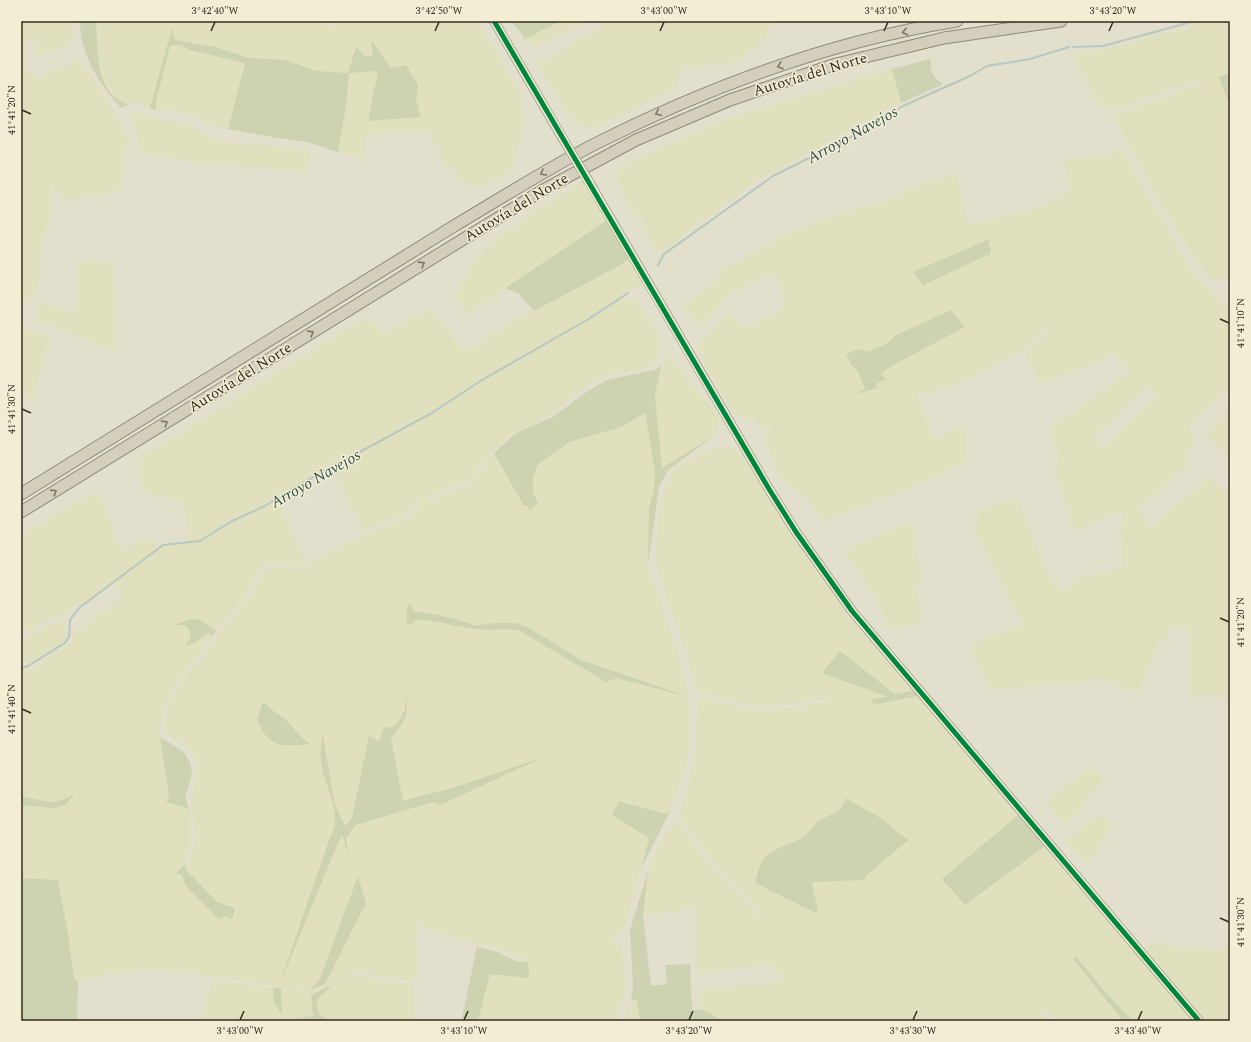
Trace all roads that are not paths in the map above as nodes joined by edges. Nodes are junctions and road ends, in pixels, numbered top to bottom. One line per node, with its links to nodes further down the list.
1 (494, 21): 6 (street, bridge)
2 (957, 21): 4 (highway, Autovía del Norte, one-way to 4)
3 (1061, 21): 5 (highway, Autovía del Norte, one-way to 3)
4 (21, 494)
5 (21, 512)
6 (1199, 1021)

